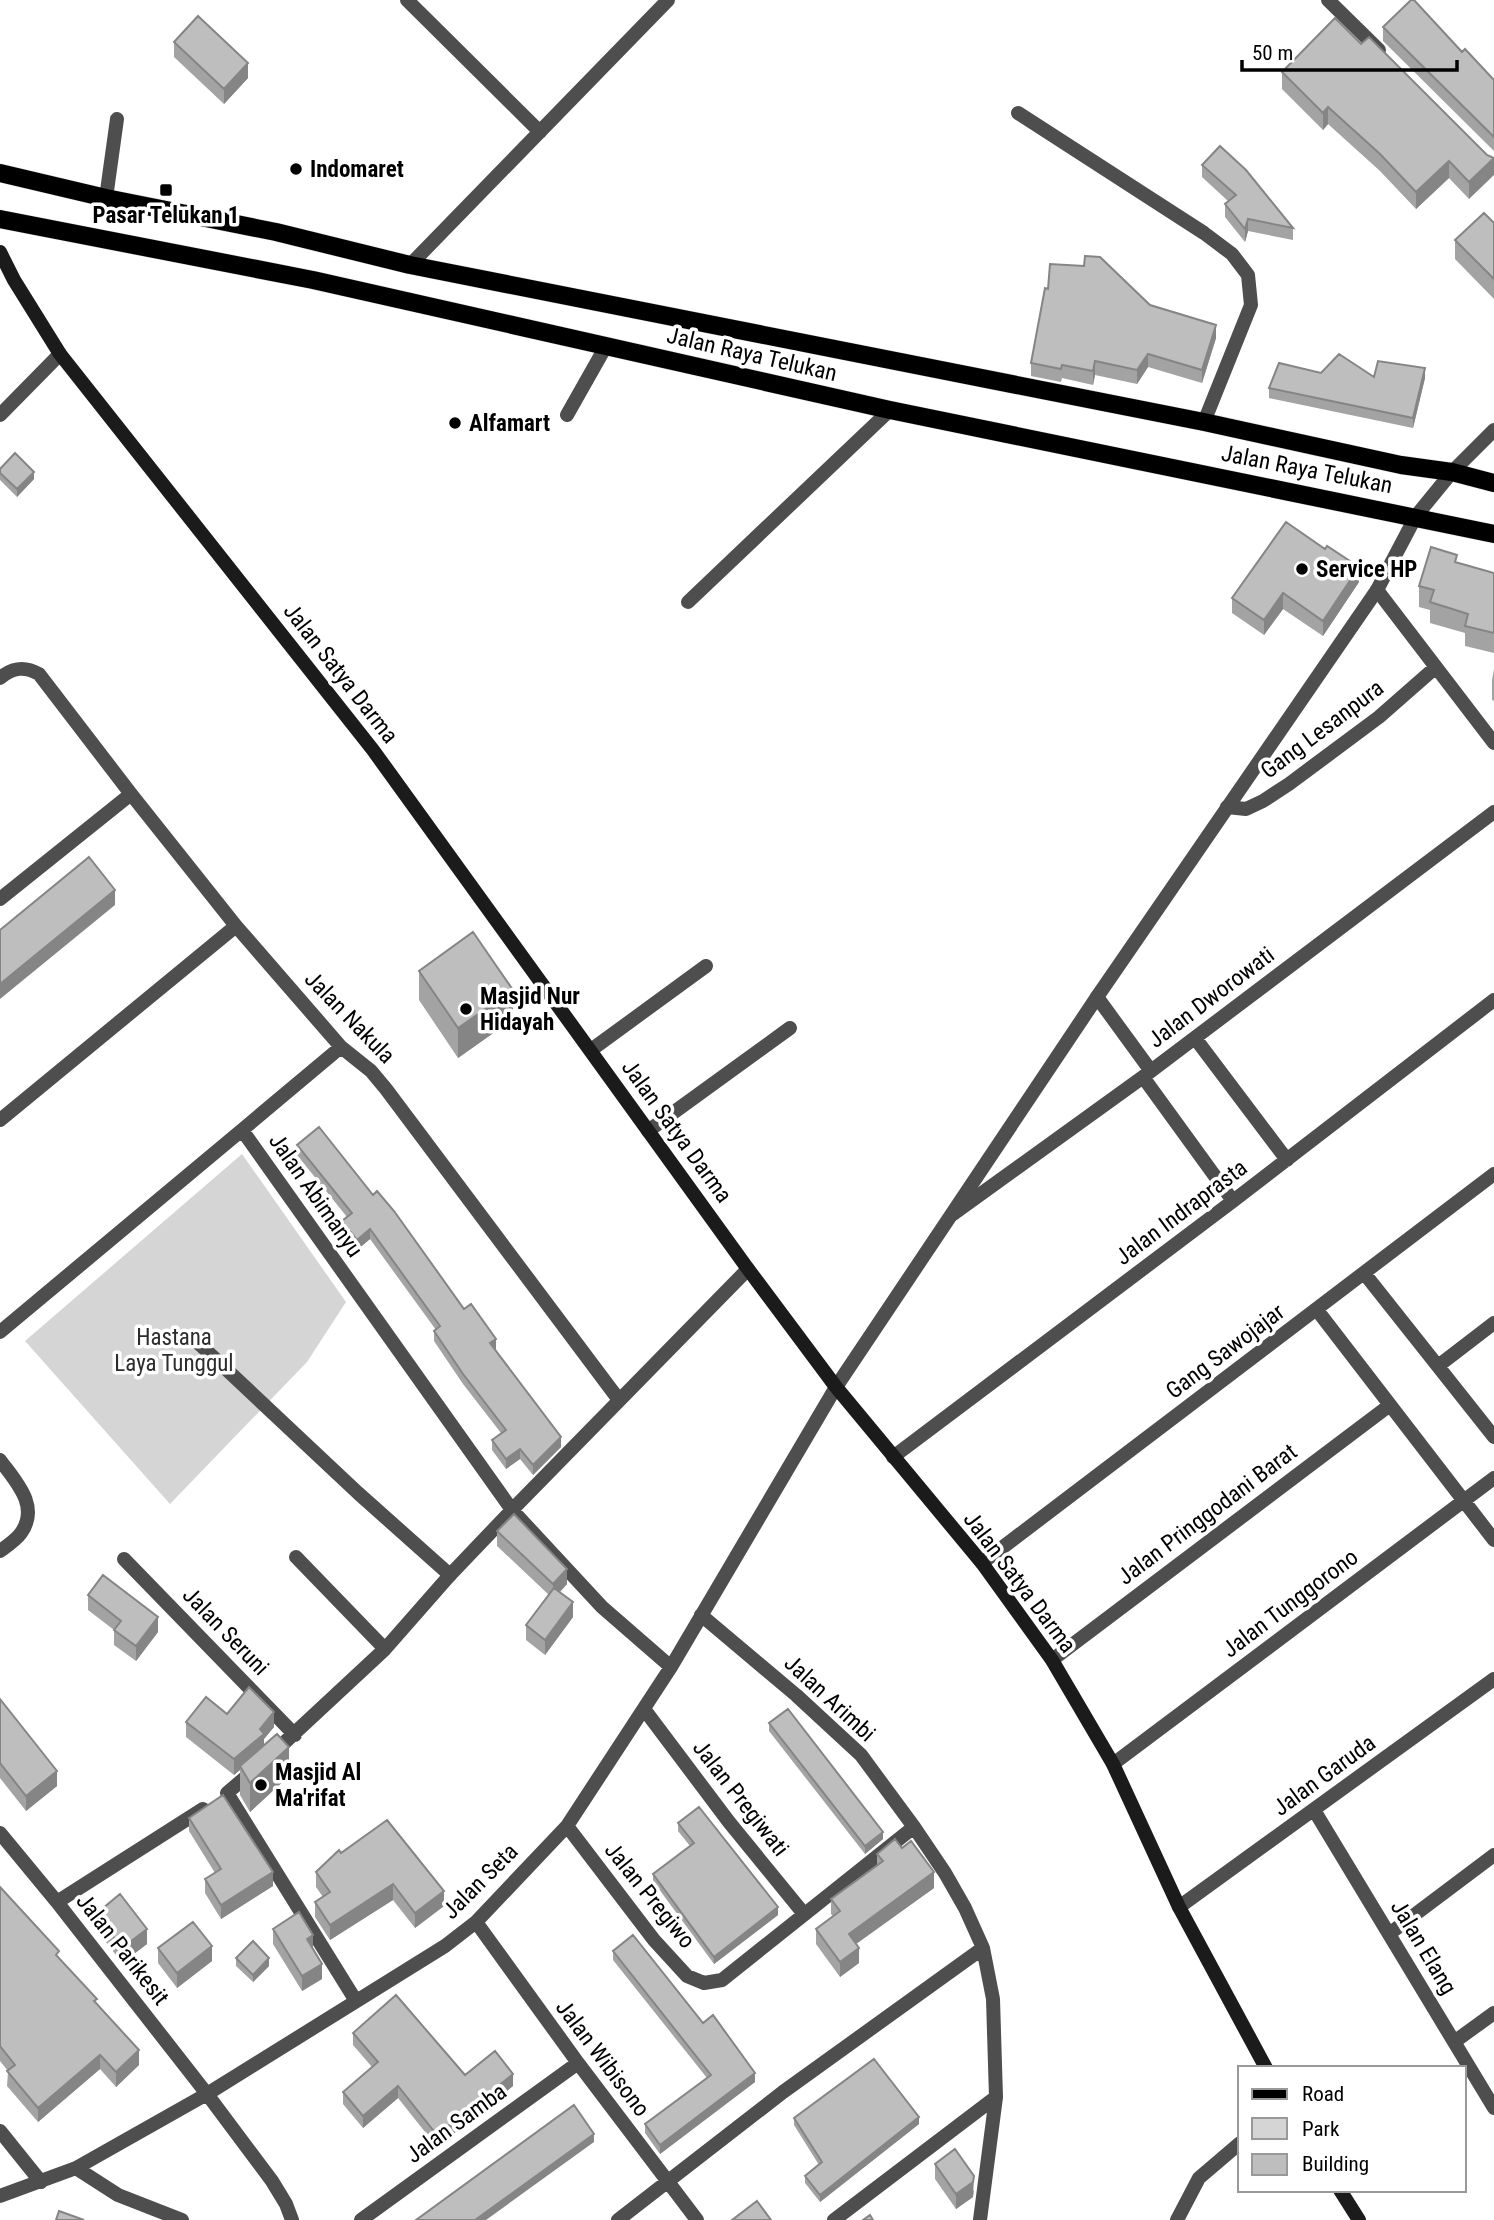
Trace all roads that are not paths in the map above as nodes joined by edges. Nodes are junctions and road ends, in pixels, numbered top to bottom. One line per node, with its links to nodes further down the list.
1 (407, 0): 7 (street)
2 (668, 0): 7 (street)
3 (1328, 0): 4 (street)
4 (1387, 58)
5 (1018, 113): 18 (street)
6 (117, 119): 9 (street)
7 (540, 132): 12 (street)
8 (1, 177): 9 (main road, Jalan Raya Telukan)
9 (106, 198): 12 (main road, Jalan Raya Telukan)
10 (0, 219): 13 (main road, Jalan Raya Telukan)
11 (0, 252): 14 (main road, Jalan Satya Darma)
12 (410, 265): 18 (main road, Jalan Raya Telukan)
13 (606, 346): 15 (main road, Jalan Raya Telukan); 17 (street)
14 (60, 354): 16 (street); 40 (main road, Jalan Satya Darma)
15 (890, 410): 22 (main road, Jalan Raya Telukan); 25 (street)
16 (0, 415)
17 (567, 415)
18 (1204, 422): 20 (main road, Jalan Raya Telukan)
19 (1494, 430): 20 (street, Jalan Seta)
20 (1452, 472): 21 (main road, Jalan Raya Telukan); 22 (street, Jalan Seta)
21 (1494, 483)
22 (1416, 516): 23 (main road, Jalan Raya Telukan); 24 (street, Jalan Seta)
23 (1494, 534)
24 (1377, 590): 26 (street); 30 (street, Jalan Seta)
25 (688, 601)
26 (1436, 667): 28 (street); 30 (street, Gang Lesanpura)
27 (0, 678): 29 (street, Jalan Nakula)
28 (1494, 743)
29 (131, 794): 32 (street); 33 (street, Jalan Nakula)
30 (1227, 807): 35 (street, Jalan Seta)
31 (1494, 812): 38 (street, Jalan Dworowati)
32 (0, 899)
33 (236, 926): 39 (street, Jalan Nakula); 42 (street)
34 (706, 966): 40 (street)
35 (1097, 997): 41 (street); 48 (street, Jalan Seta)
36 (1494, 1000): 45 (street, Jalan Indraprasta)
37 (790, 1028): 44 (street)
38 (1195, 1038): 41 (street, Jalan Dworowati); 45 (street)
39 (341, 1047): 43 (street); 57 (street, Jalan Nakula)
40 (591, 1050): 44 (main road, Jalan Satya Darma)
41 (1147, 1074): 47 (street); 48 (street, Jalan Dworowati)
42 (0, 1119)
43 (242, 1130): 53 (street, Jalan Abimanyu); 64 (street, Jalan Abimanyu)
44 (648, 1131): 49 (main road, Jalan Satya Darma)
45 (1287, 1160): 47 (street, Jalan Indraprasta)
46 (1494, 1174): 50 (street, Gang Sawojajar)
47 (1233, 1201): 60 (street, Jalan Indraprasta)
48 (953, 1214): 56 (street, Jalan Seta)
49 (748, 1269): 56 (main road, Jalan Satya Darma); 57 (street)
50 (1364, 1273): 51 (street, Gang Sawojajar); 55 (street)
51 (1317, 1310): 58 (street); 69 (street, Gang Sawojajar)
52 (1494, 1323): 55 (street)
53 (0, 1332)
54 (194, 1339): 70 (street)
55 (1438, 1366): 59 (street)
56 (836, 1387): 60 (main road, Jalan Satya Darma); 71 (street, Jalan Seta)
57 (619, 1400): 64 (street)
58 (1390, 1405): 63 (street); 73 (street, Jalan Pringgodani Barat)
59 (1494, 1437)
60 (893, 1457): 69 (main road, Jalan Satya Darma)
61 (0, 1460): 66 (street)
62 (1494, 1478): 63 (street, Jalan Tunggorono)
63 (1464, 1501): 65 (street); 78 (street, Jalan Tunggorono)
64 (512, 1510): 70 (street); 74 (street, Jalan Abimanyu)
65 (1494, 1540)
66 (0, 1551)
67 (296, 1558): 72 (street)
68 (124, 1559): 77 (street, Jalan Seruni)
69 (982, 1563): 73 (main road, Jalan Satya Darma)
70 (450, 1575): 72 (street)
71 (701, 1615): 74 (street, Jalan Seta); 82 (street, Jalan Arimbi)
72 (386, 1649): 77 (street)
73 (1052, 1660): 78 (main road, Jalan Satya Darma)
74 (671, 1667): 76 (street, Jalan Seta)
75 (1494, 1679): 80 (street, Jalan Garuda)
76 (644, 1709): 81 (street, Jalan Seta); 87 (street, Jalan Pregiwati)
77 (295, 1735): 79 (street)
78 (1113, 1764): 86 (main road, Jalan Satya Darma)
79 (227, 1793): 85 (street); 91 (street)
80 (1314, 1810): 86 (street, Jalan Garuda); 89 (street, Jalan Elang)
81 (567, 1826): 87 (street, Jalan Pregiwo); 88 (street, Jalan Seta)
82 (914, 1827): 87 (street); 90 (street, Jalan Arimbi)
83 (0, 1833): 85 (street, Jalan Parikesit)
84 (1494, 1855): 89 (street)
85 (57, 1902): 96 (street, Jalan Parikesit)
86 (1180, 1907): 95 (main road, Jalan Satya Darma)
87 (804, 1914)
88 (476, 1922): 91 (street, Jalan Seta); 94 (street, Jalan Wibisono)
89 (1389, 1934): 93 (street, Jalan Elang)
90 (983, 1948): 97 (street, Jalan Arimbi); 103 (street)
91 (356, 2001): 96 (street, Jalan Seta)
92 (1494, 2013): 93 (street)
93 (1454, 2042): 98 (street, Jalan Elang)
94 (578, 2063): 103 (street, Jalan Wibisono); 108 (street, Jalan Samba)
95 (1265, 2066)
96 (207, 2094): 101 (street, Jalan Seta); 107 (street, Jalan Parikesit)
97 (996, 2097): 111 (street); 112 (street, Jalan Arimbi)
98 (1494, 2108)
99 (0, 2132): 102 (street)
100 (1238, 2145): 113 (street)
101 (76, 2168): 102 (street, Jalan Seta); 106 (street)
102 (41, 2182): 105 (street, Jalan Seta)
103 (667, 2182): 109 (street); 110 (street, Jalan Wibisono)
104 (1341, 2192): 114 (main road)
105 (0, 2196)
106 (182, 2220)
107 (292, 2220)
108 (361, 2220)
109 (618, 2220)
110 (696, 2220)
111 (834, 2220)
112 (980, 2220)
113 (1177, 2220)
114 (1359, 2220)

